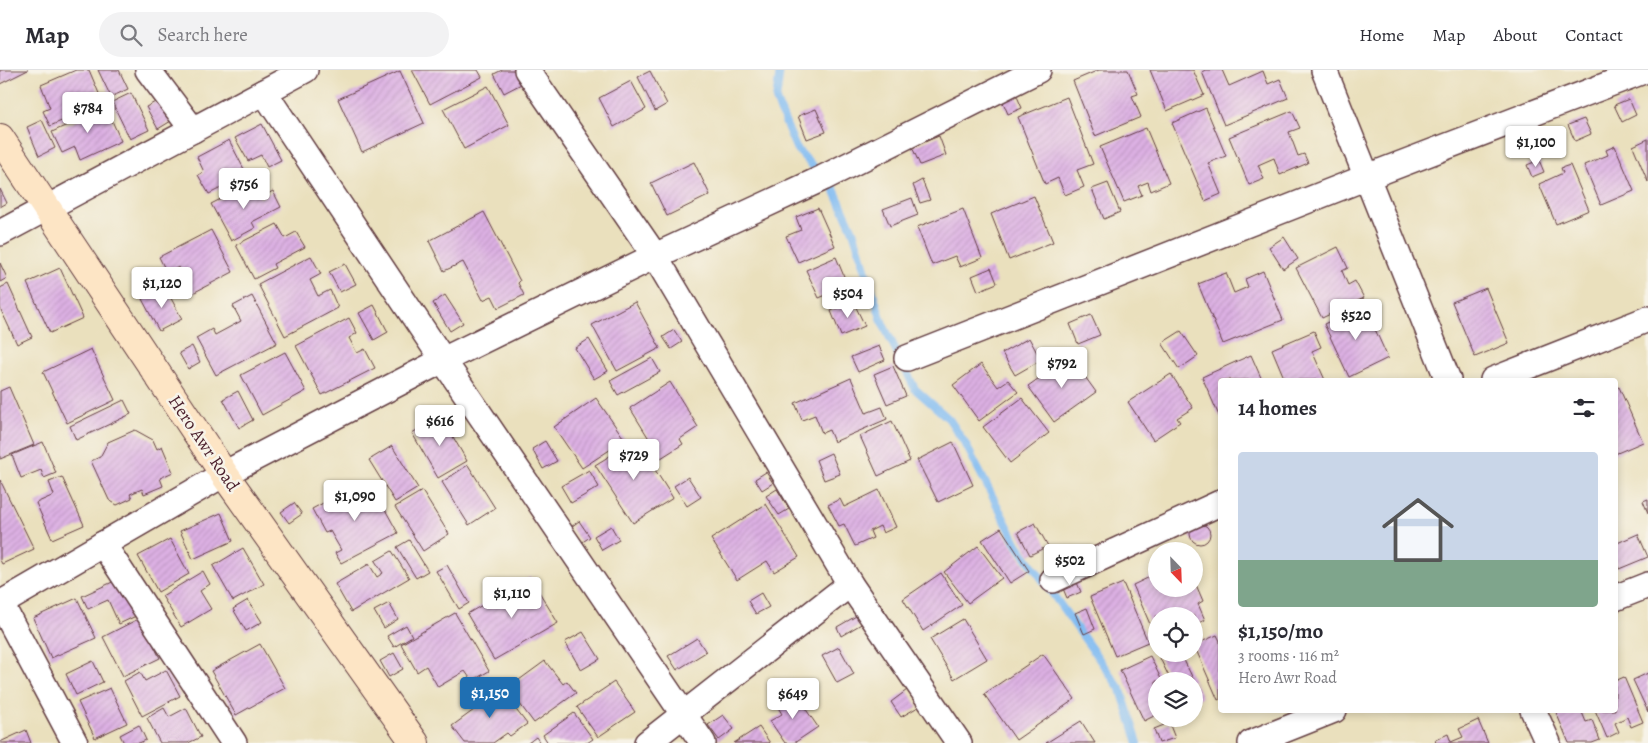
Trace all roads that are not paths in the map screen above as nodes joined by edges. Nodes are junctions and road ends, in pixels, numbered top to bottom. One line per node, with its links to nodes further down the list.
1 (148, 70): 8 (street)
2 (305, 70): 7 (street)
3 (526, 70): 13 (street)
4 (1038, 70): 13 (street)
5 (1324, 70): 10 (street)
6 (1646, 70): 10 (street)
7 (264, 92): 8 (street); 16 (street)
8 (193, 130): 11 (street)
9 (0, 138): 11 (main road, Hero Awr Road)
10 (1367, 177): 15 (street); 17 (street)
11 (46, 208): 12 (street); 19 (main road, Hero Awr Road)
12 (0, 233)
13 (655, 256): 16 (street); 23 (street)
14 (1648, 319): 18 (street)
15 (907, 358)
16 (443, 360): 19 (street); 29 (street)
17 (1447, 378)
18 (1498, 378)
19 (224, 474): 21 (street); 32 (main road, Hero Awr Road)
20 (1218, 504): 22 (street)
21 (103, 544): 26 (street); 31 (street)
22 (1053, 580)
23 (850, 584): 29 (street); 35 (street)
24 (1648, 584): 25 (street)
25 (1618, 597)
26 (0, 604): 30 (street)
27 (1326, 713): 36 (street)
28 (1533, 713): 37 (street)
29 (684, 715): 33 (street); 34 (street)
30 (75, 743)
31 (234, 743)
32 (416, 743)
33 (647, 743)
34 (703, 743)
35 (958, 743)
36 (1251, 743)
37 (1548, 743)

